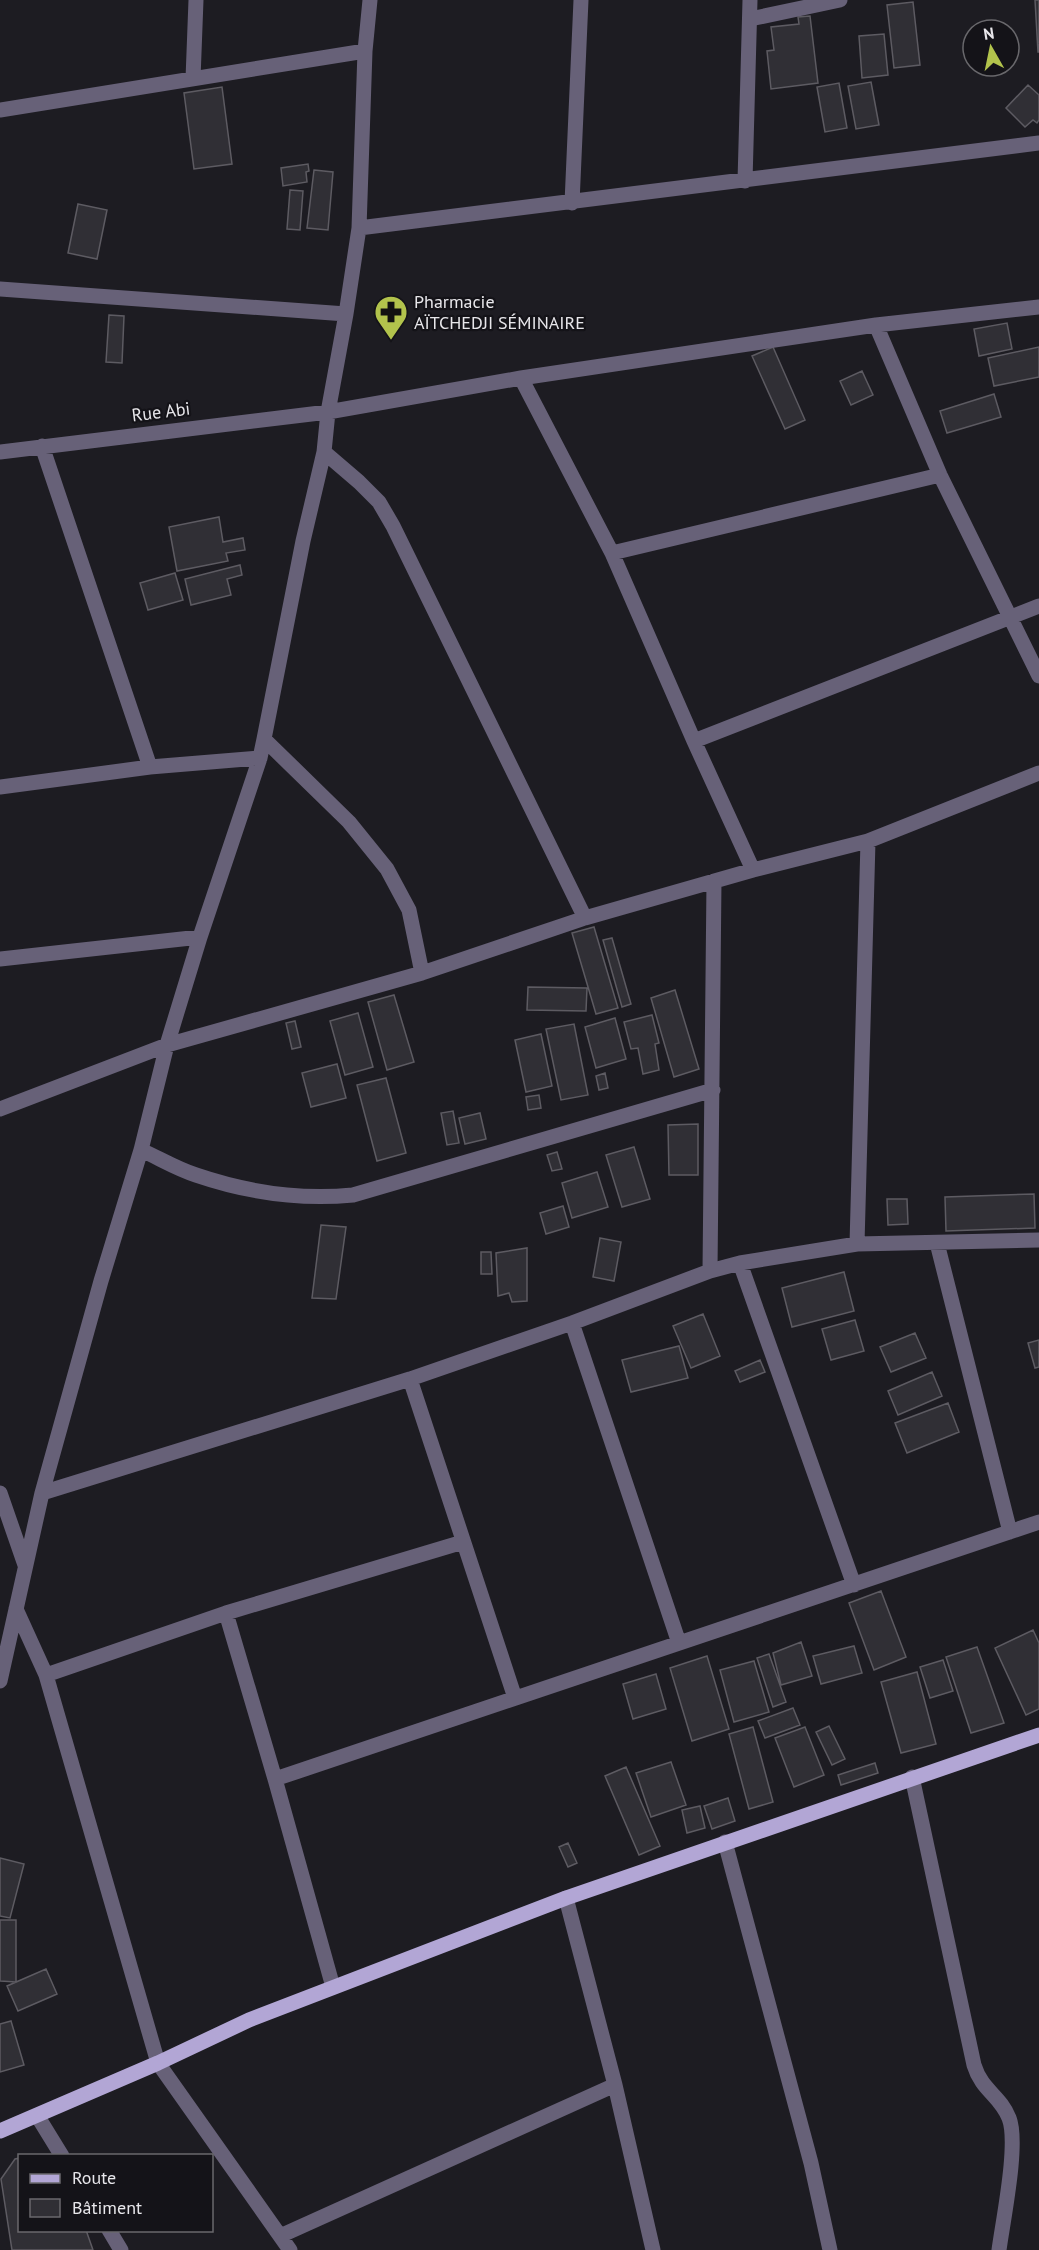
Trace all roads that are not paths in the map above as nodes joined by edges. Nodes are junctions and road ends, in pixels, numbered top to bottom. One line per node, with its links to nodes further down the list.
1 (196, 0): 8 (street)
2 (370, 0): 7 (street)
3 (581, 0): 12 (street)
4 (750, 0): 6 (street)
5 (840, 0): 6 (street)
6 (750, 19): 11 (street)
7 (365, 51): 8 (street); 13 (street)
8 (193, 79): 9 (street)
9 (0, 110)
10 (1039, 143): 11 (street)
11 (745, 181): 12 (street)
12 (572, 203): 13 (street)
13 (359, 228): 16 (street)
14 (0, 289): 16 (street)
15 (1039, 308): 17 (street, Rue Abi)
16 (346, 314): 19 (street)
17 (876, 325): 18 (street, Rue Abi); 23 (street)
18 (522, 378): 19 (street, Rue Abi); 24 (street)
19 (328, 412): 20 (street, Rue Abi); 22 (street)
20 (42, 446): 21 (street, Rue Abi); 31 (street)
21 (0, 452)
22 (324, 452): 28 (street); 37 (street)
23 (940, 475): 24 (street); 26 (street)
24 (612, 552): 29 (street)
25 (1039, 606): 26 (street)
26 (1011, 618): 27 (street); 29 (street)
27 (1039, 676)
28 (264, 739): 30 (street); 40 (street)
29 (694, 741): 35 (street)
30 (260, 758): 31 (street); 38 (street)
31 (150, 767): 33 (street)
32 (1039, 773): 34 (street)
33 (0, 787)
34 (868, 841): 35 (street); 47 (street)
35 (753, 870): 36 (street)
36 (714, 881): 37 (street); 42 (street)
37 (585, 918): 40 (street)
38 (200, 937): 39 (street); 41 (street)
39 (0, 959)
40 (422, 973): 41 (street)
41 (167, 1045): 43 (street); 44 (street)
42 (713, 1090): 44 (street); 49 (street)
43 (0, 1109)
44 (141, 1150): 53 (street)
45 (1039, 1240): 46 (street)
46 (937, 1243): 47 (street); 55 (street)
47 (857, 1244): 48 (street)
48 (740, 1263): 49 (street); 58 (street)
49 (710, 1271): 50 (street)
50 (572, 1323): 51 (street); 61 (street)
51 (410, 1379): 53 (street); 56 (street)
52 (0, 1493): 57 (street)
53 (42, 1493): 57 (street)
54 (1039, 1522): 55 (street)
55 (1010, 1532): 58 (street)
56 (463, 1542): 60 (street); 64 (street)
57 (26, 1565): 59 (street)
58 (854, 1585): 61 (street)
59 (16, 1609): 62 (street); 63 (street)
60 (226, 1613): 62 (street); 67 (street)
61 (679, 1643): 64 (street)
62 (46, 1675): 71 (street)
63 (0, 1681)
64 (515, 1698): 67 (street)
65 (1039, 1735): 66 (main road)
66 (912, 1777): 68 (main road); 82 (street)
67 (275, 1779): 70 (street)
68 (725, 1842): 69 (main road); 81 (street)
69 (566, 1898): 70 (main road); 72 (street)
70 (333, 1988): 71 (main road)
71 (158, 2063): 73 (main road); 77 (street)
72 (615, 2085): 77 (street); 80 (street)
73 (38, 2116): 74 (main road); 75 (street)
74 (0, 2131)
75 (61, 2154)
76 (110, 2232): 78 (street)
77 (280, 2236): 79 (street)
78 (121, 2250)
79 (290, 2250)
80 (653, 2250)
81 (830, 2250)
82 (999, 2250)

